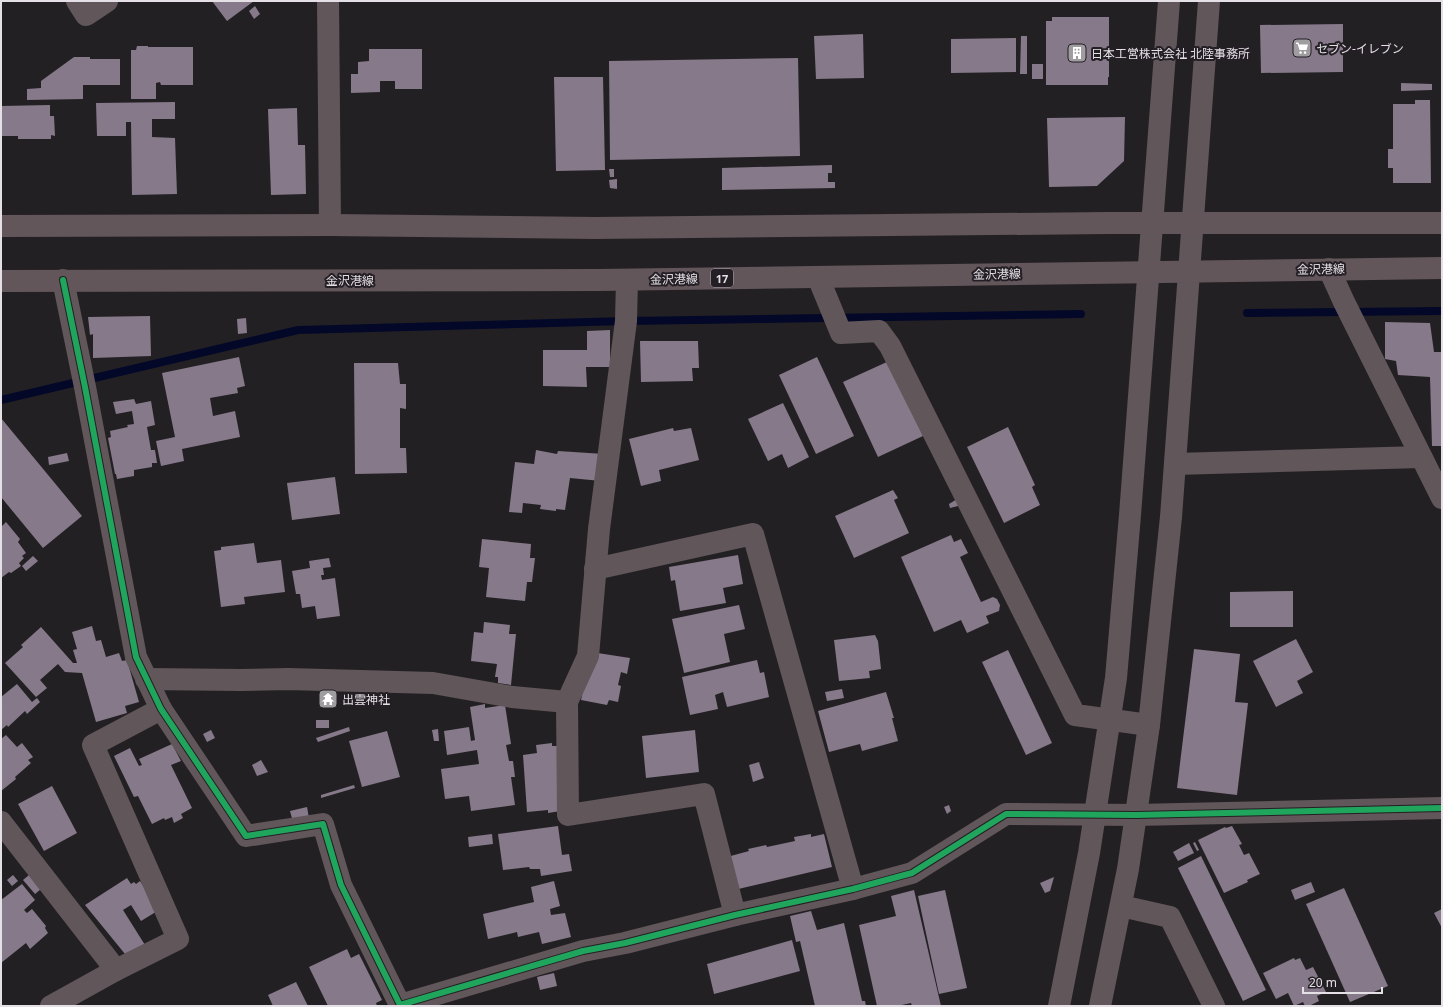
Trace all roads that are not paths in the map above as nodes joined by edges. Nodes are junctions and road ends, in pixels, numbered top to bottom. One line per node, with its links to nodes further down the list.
1 (77, 1): 2 (street)
2 (106, 1)
3 (328, 1): 9 (street)
4 (1169, 1): 6 (street)
5 (1210, 1): 7 (street)
6 (1152, 223): 7 (main road); 9 (main road); 14 (street)
7 (1193, 223): 8 (main road); 13 (street)
8 (1442, 223)
9 (330, 225): 10 (main road)
10 (1, 226)
11 (1442, 268): 12 (main road, 金沢港線 / 17)
12 (1329, 269): 13 (main road, 金沢港線 / 17); 19 (street)
13 (1189, 271): 14 (main road, 金沢港線 / 17); 20 (street)
14 (1148, 272): 15 (main road, 金沢港線 / 17); 26 (street)
15 (818, 277): 17 (main road, 金沢港線 / 17); 26 (street)
16 (63, 280): 17 (main road, 金沢港線 / 17); 18 (main road, 金沢港線 / 17); 23 (street)
17 (627, 280): 22 (street)
18 (1, 281)
19 (1422, 457): 20 (street); 21 (street)
20 (1175, 464): 27 (street)
21 (1442, 498)
22 (595, 570): 24 (street); 32 (street)
23 (146, 679): 24 (street); 25 (street)
24 (567, 702): 34 (street)
25 (161, 709): 34 (street); 35 (street)
26 (1110, 720): 27 (street); 29 (street)
27 (1150, 725): 30 (street)
28 (1442, 808): 30 (street)
29 (1095, 814): 30 (street); 32 (street); 37 (street)
30 (1136, 815): 33 (street)
31 (1, 822): 35 (street)
32 (853, 889): 34 (street)
33 (1121, 906): 38 (street); 39 (street)
34 (734, 915)
35 (116, 970): 36 (street)
36 (51, 1006)
37 (1059, 1006)
38 (1100, 1006)
39 (1214, 1006)

